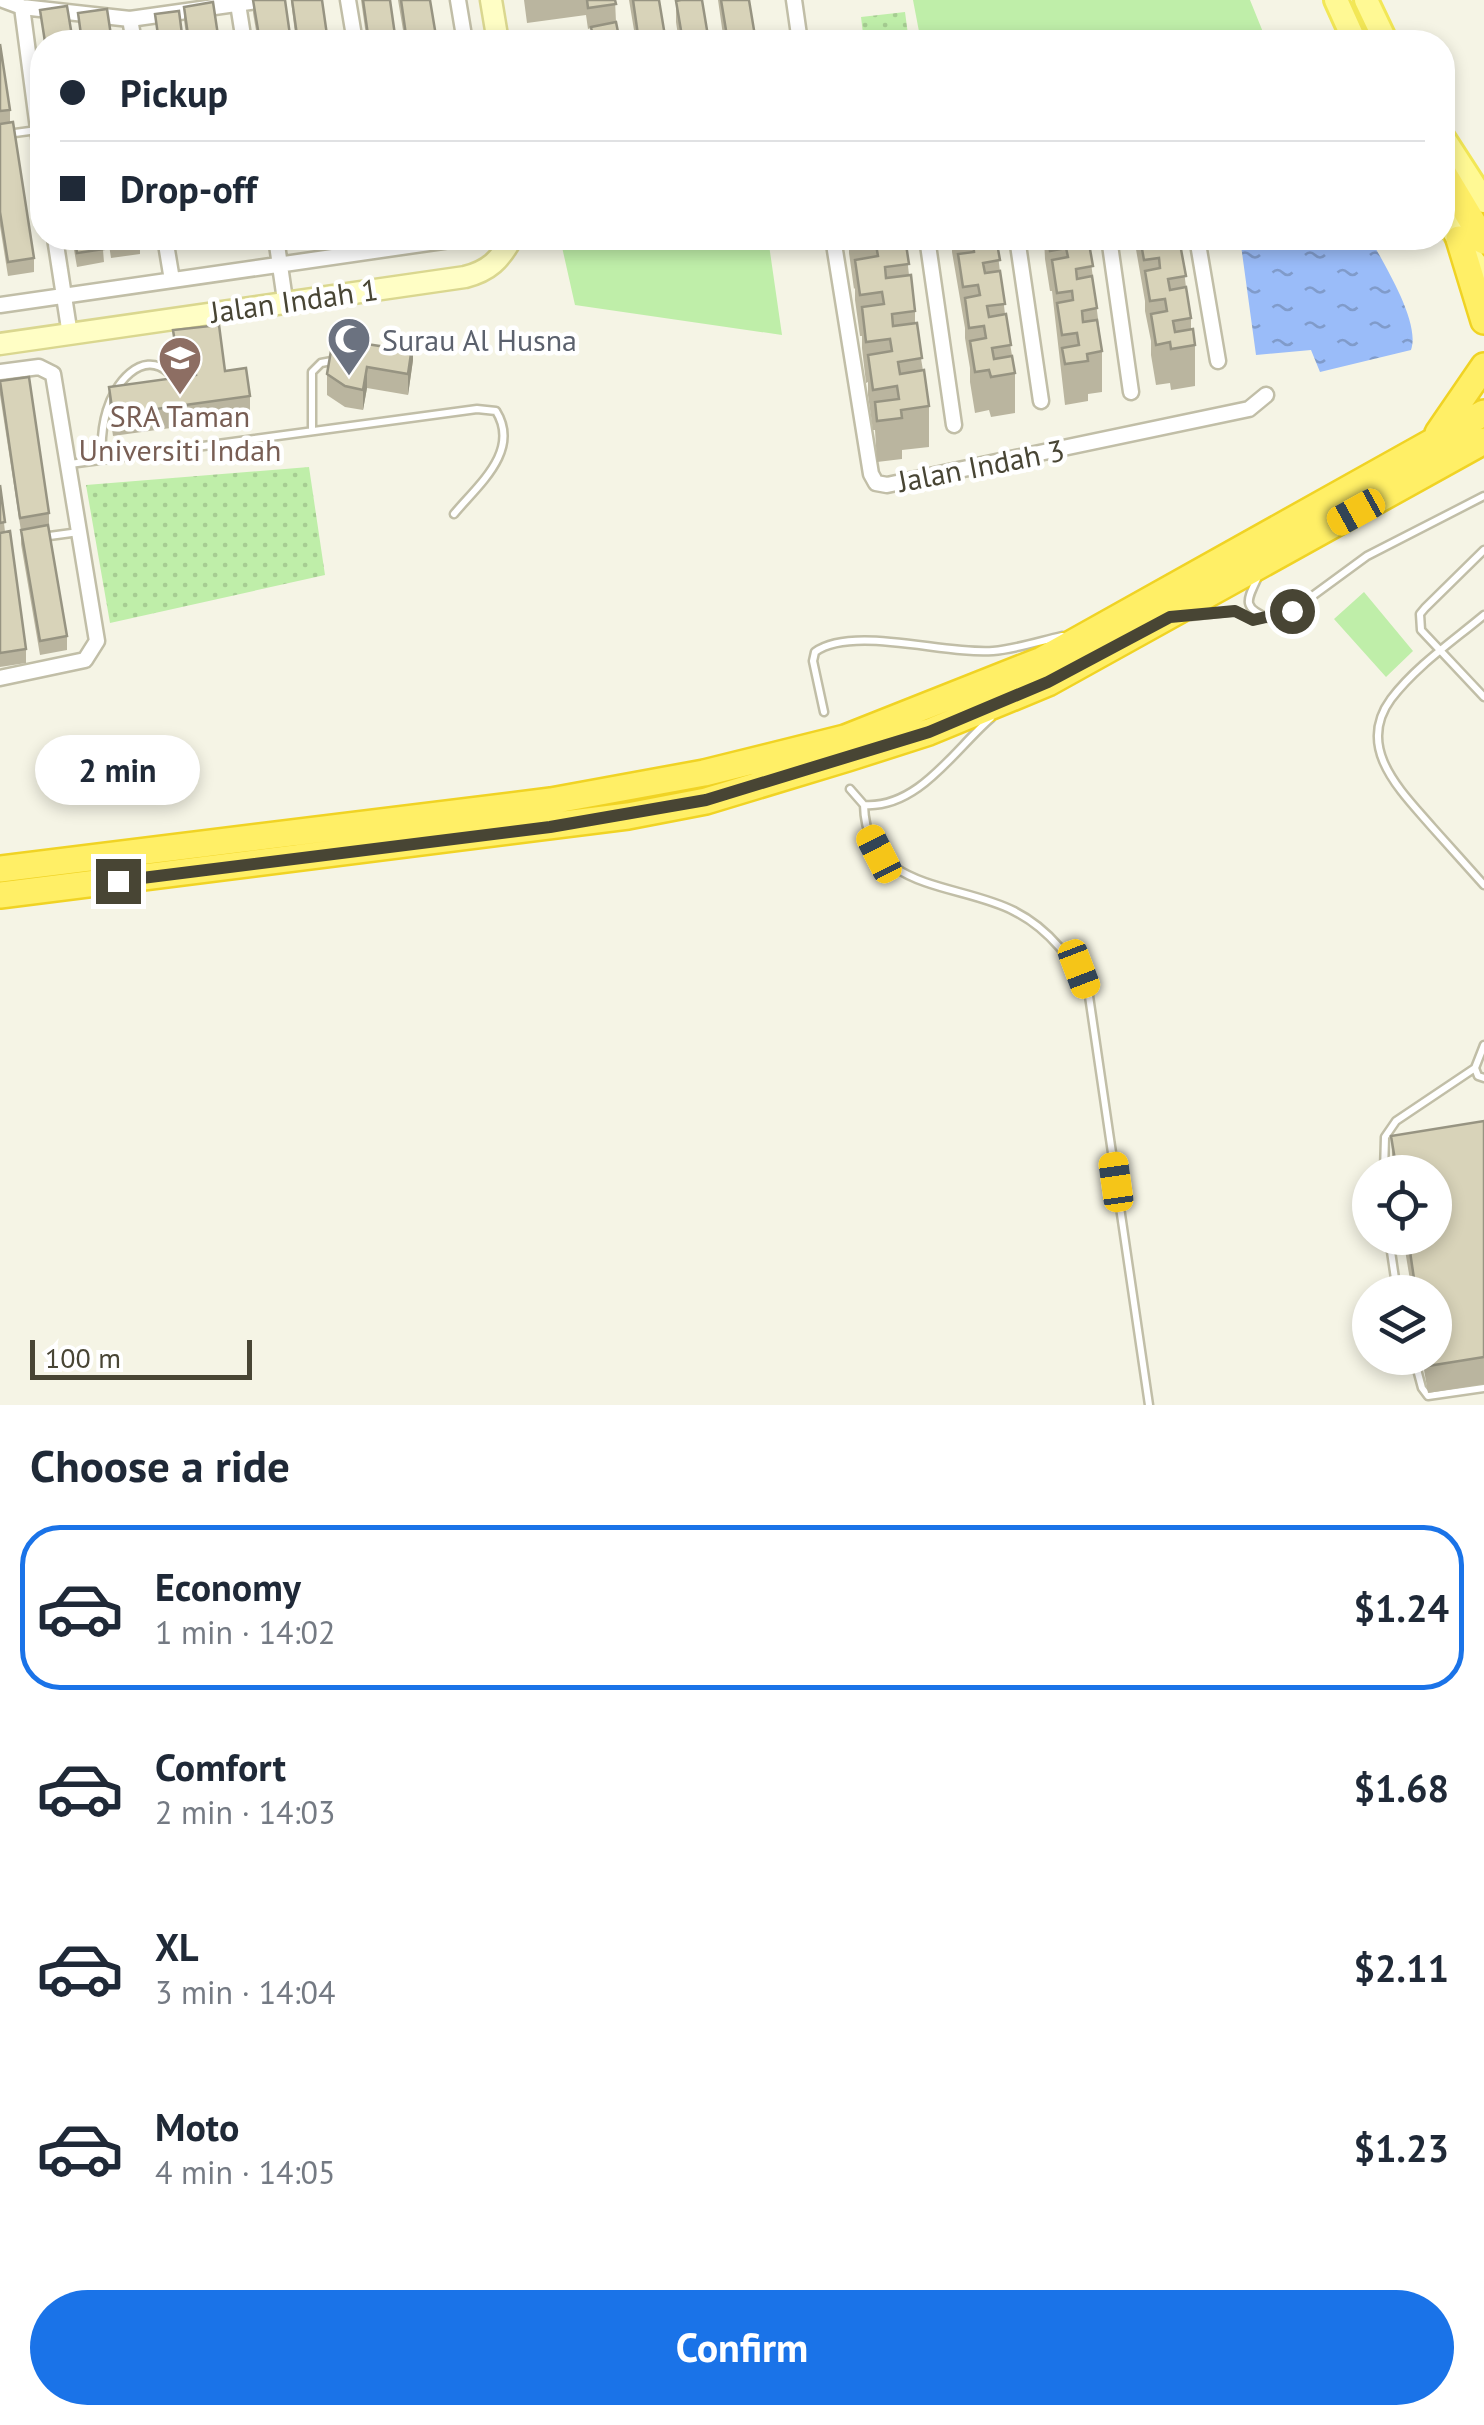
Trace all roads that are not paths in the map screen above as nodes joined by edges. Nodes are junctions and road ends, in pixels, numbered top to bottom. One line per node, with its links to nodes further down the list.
1 (3, 0): 10 (street)
2 (264, 0): 9 (street)
3 (348, 0): 14 (street)
4 (458, 0): 15 (street)
5 (490, 0): 16 (street)
6 (794, 0): 17 (street)
7 (1336, 0): 18 (main road)
8 (1367, 3): 19 (main road)
9 (238, 4): 11 (street); 13 (street)
10 (22, 8): 11 (street); 20 (street)
11 (130, 19): 12 (street)
12 (132, 30)
13 (242, 30)
14 (353, 30)
15 (463, 30)
16 (496, 30)
17 (798, 30)
18 (1350, 30)
19 (1382, 30)
20 (30, 69)
21 (30, 131): 22 (lane)
22 (0, 135)
23 (1455, 140): 25 (street)
24 (1455, 156): 27 (main road)
25 (1484, 184)
26 (1455, 201): 28 (highway)
27 (1484, 202)
28 (1471, 240): 40 (main road); 45 (highway)
29 (56, 250): 42 (street)
30 (167, 250): 41 (street)
31 (278, 250): 39 (street)
32 (354, 250): 39 (street)
33 (505, 250): 43 (street, Jalan Indah 1)
34 (835, 250): 54 (street, Jalan Indah 3)
35 (929, 250): 57 (street)
36 (1019, 250): 55 (street)
37 (1110, 250): 53 (street)
38 (1199, 250): 49 (street)
39 (280, 266): 41 (street); 43 (street)
40 (1484, 277)
41 (172, 280): 42 (street)
42 (64, 296): 44 (street); 46 (street)
43 (286, 300): 46 (street, Jalan Indah 1)
44 (0, 305)
45 (1484, 322)
46 (70, 334): 47 (street, Jalan Indah 1)
47 (0, 344)
48 (353, 356): 58 (lane)
49 (1218, 361)
50 (1484, 366): 60 (highway)
51 (0, 372): 62 (street)
52 (168, 372): 61 (lane)
53 (1131, 392)
54 (1266, 395)
55 (1041, 401)
56 (1484, 414): 60 (highway)
57 (954, 426)
58 (312, 430): 61 (lane); 64 (lane)
59 (1482, 442): 68 (highway)
60 (1428, 445): 72 (highway)
61 (102, 458): 62 (lane)
62 (69, 464): 65 (street)
63 (1484, 496): 71 (lane)
64 (454, 514)
65 (80, 532): 66 (lane); 74 (street)
66 (32, 538)
67 (1484, 550): 73 (lane)
68 (1264, 564): 70 (highway); 71 (lane)
69 (1484, 615): 73 (lane)
70 (1170, 617): 71 (lane); 75 (highway)
71 (1269, 618)
72 (1110, 625): 77 (lane); 80 (highway)
73 (1441, 651): 76 (lane); 81 (lane)
74 (0, 678)
75 (1048, 682): 79 (lane); 82 (highway)
76 (1484, 697)
77 (824, 712)
78 (850, 789): 79 (lane)
79 (864, 805): 89 (lane)
80 (0, 869)
81 (1484, 885)
82 (0, 896)
83 (1484, 1045): 84 (lane)
84 (1475, 1068): 85 (lane); 86 (lane)
85 (1484, 1078)
86 (1385, 1155)
87 (1419, 1375): 88 (lane)
88 (1484, 1388)
89 (1148, 1405)

